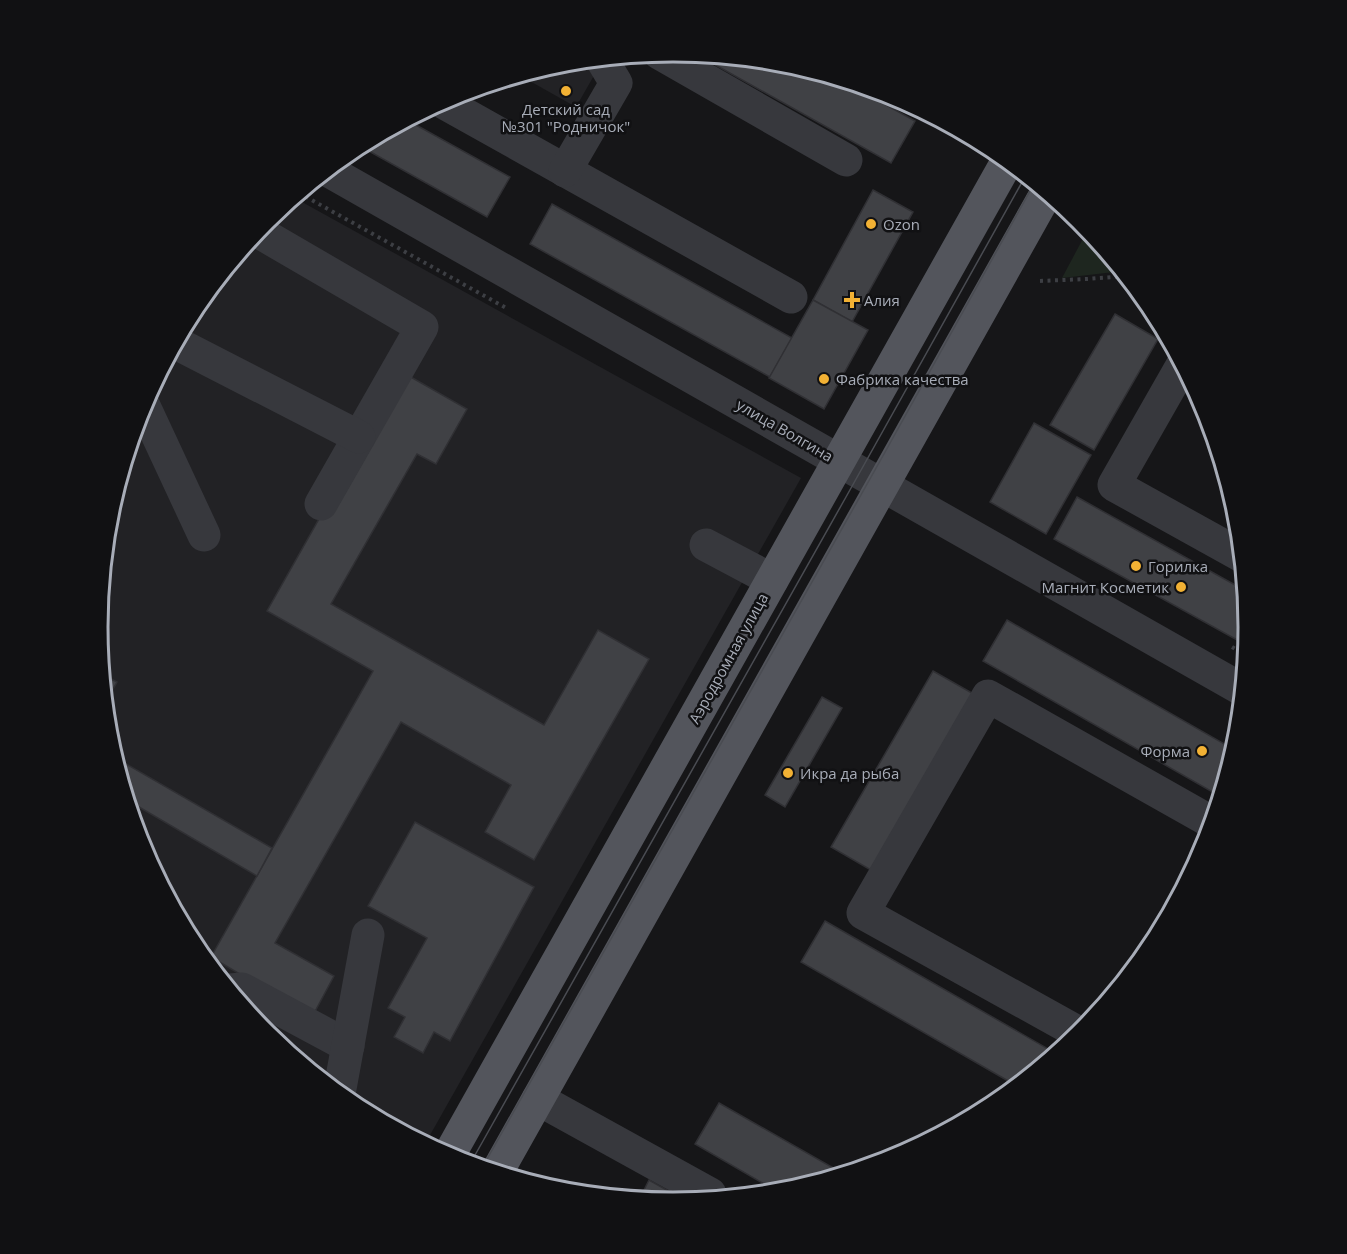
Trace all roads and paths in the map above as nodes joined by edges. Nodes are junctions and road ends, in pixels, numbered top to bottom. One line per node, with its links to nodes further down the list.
1 (676, 62): 4 (street)
2 (608, 70): 6 (street)
3 (452, 107): 6 (street)
4 (846, 159)
5 (1004, 168): 17 (main road, Аэродромная улица)
6 (566, 171): 12 (street)
7 (334, 174): 17 (street, улица Волгина)
8 (1043, 199): 18 (main road)
9 (265, 236): 16 (street)
10 (1117, 277): 11 (path)
11 (1040, 281)
12 (791, 297)
13 (183, 346): 16 (street)
14 (1178, 372): 22 (street)
15 (149, 417): 20 (street)
16 (358, 437): 19 (street)
17 (839, 461): 18 (street, улица Волгина); 23 (main road, Аэродромная улица)
18 (882, 486): 24 (street, улица Волгина); 31 (main road)
19 (321, 504)
20 (204, 535)
21 (706, 545): 23 (street)
22 (1234, 551)
23 (772, 580): 32 (main road, Аэродромная улица)
24 (1236, 686)
25 (1205, 819): 28 (street)
26 (368, 935): 29 (street)
27 (239, 989): 29 (street)
28 (1071, 1029)
29 (348, 1046): 30 (street)
30 (341, 1084)
31 (538, 1099): 33 (main road); 34 (street)
32 (453, 1147)
33 (501, 1165)
34 (699, 1191)

